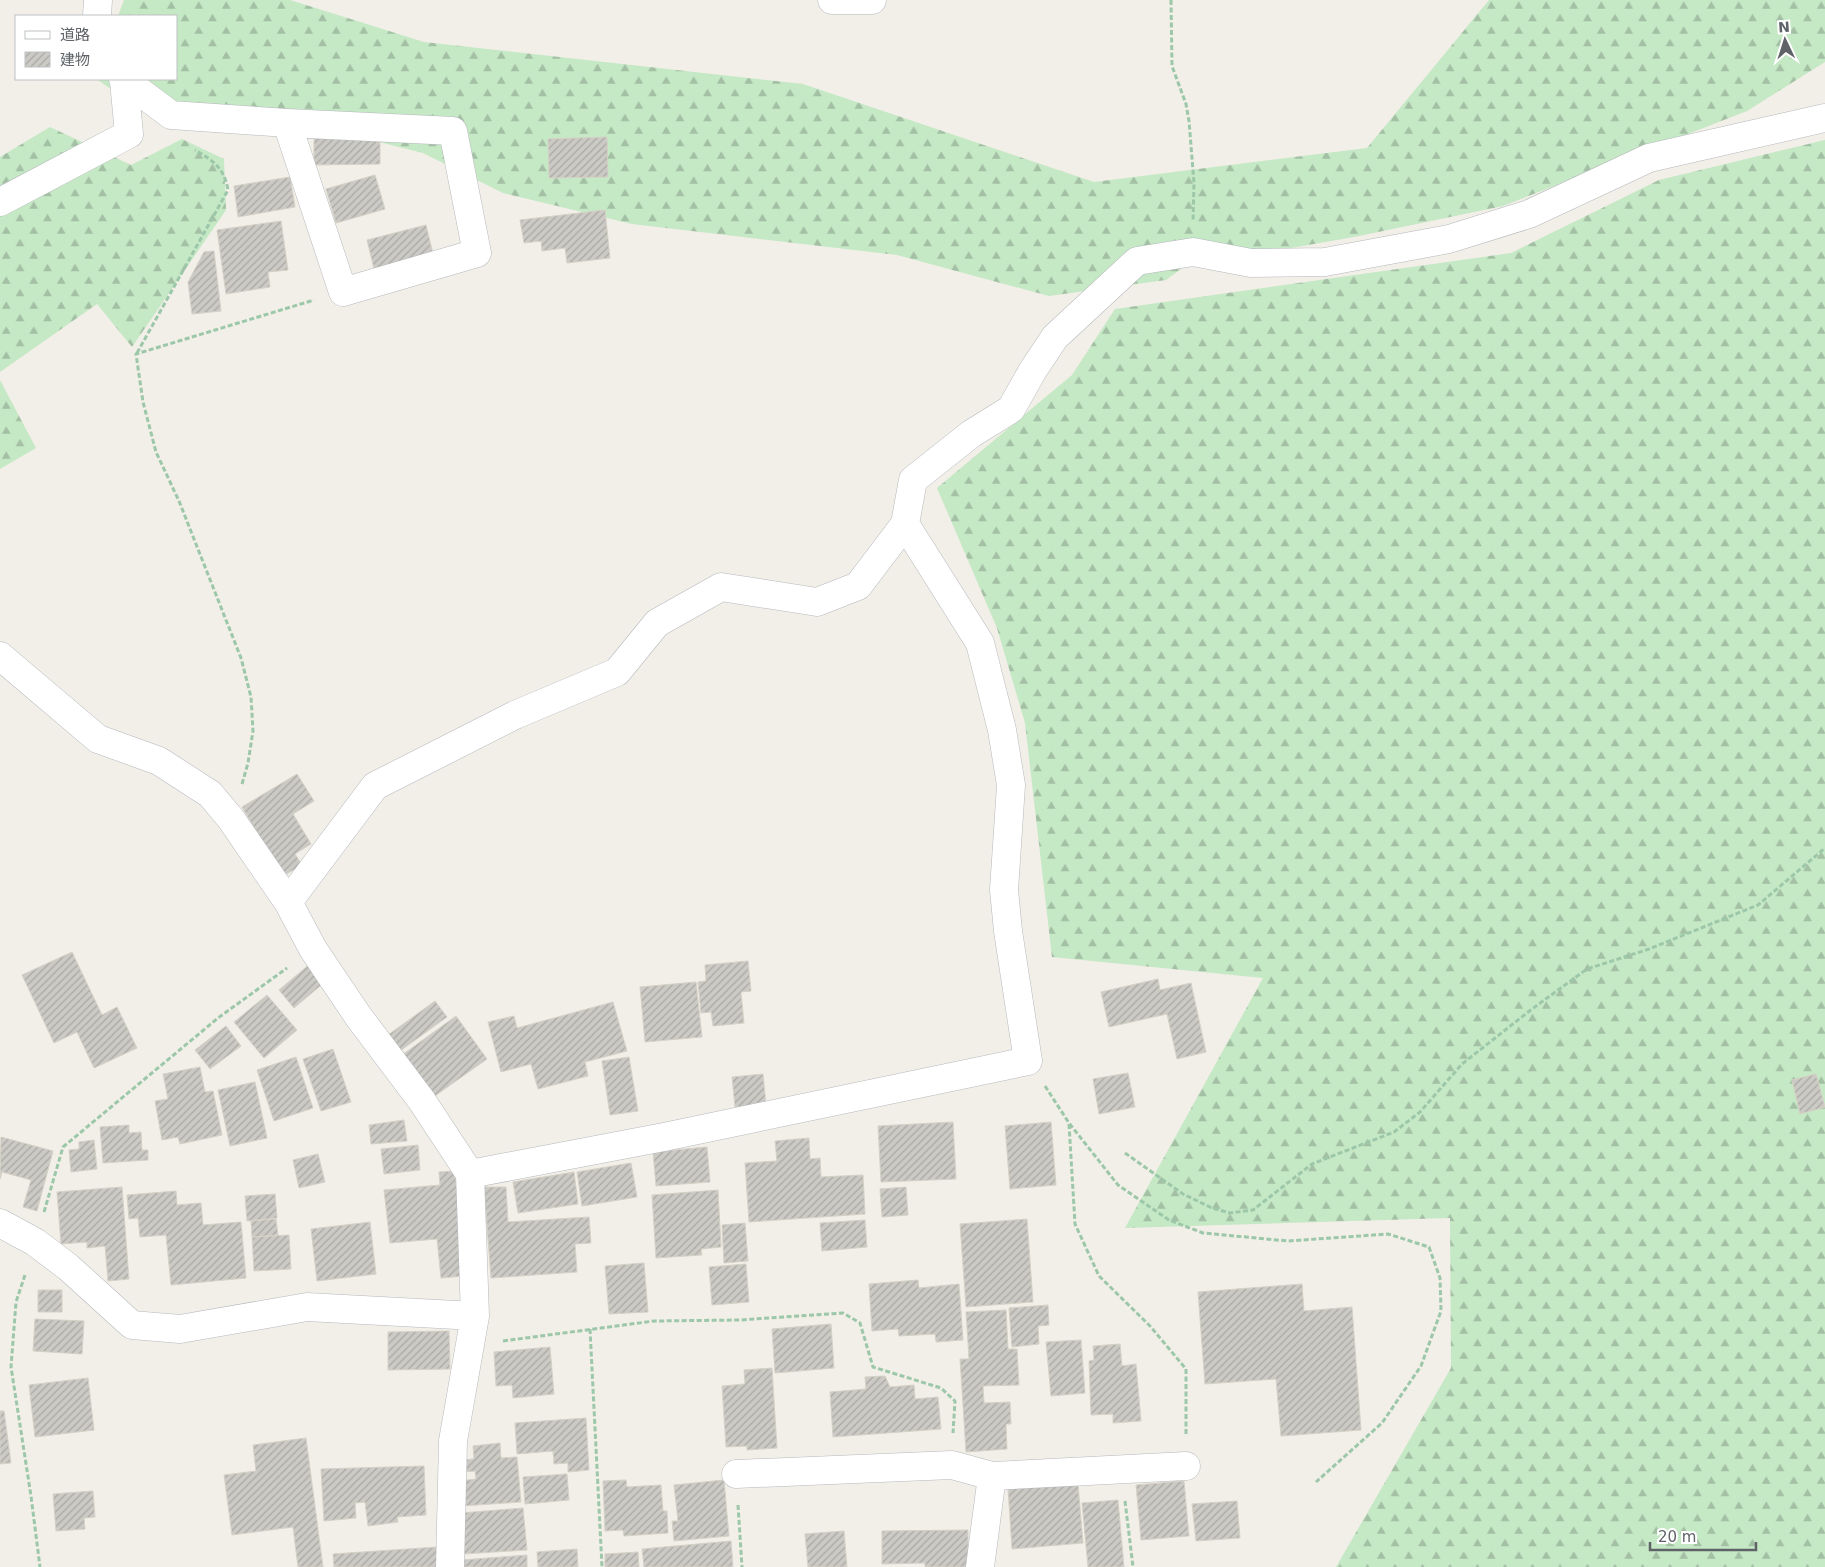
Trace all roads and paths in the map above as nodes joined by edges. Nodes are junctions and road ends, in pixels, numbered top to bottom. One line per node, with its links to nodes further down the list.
1 (98, 0): 5 (street)
2 (832, 0): 3 (street)
3 (872, 0)
4 (1171, 0): 11 (path)
5 (97, 15)
6 (124, 80): 8 (street); 10 (street)
7 (1825, 118): 11 (street)
8 (286, 123): 12 (street); 12 (street)
9 (187, 146): 13 (path)
10 (0, 202)
11 (1192, 252): 14 (street)
12 (343, 292): 13 (path)
13 (136, 354): 16 (path)
14 (905, 524): 18 (street); 20 (street)
15 (0, 656): 16 (street)
16 (230, 819): 18 (street)
17 (1825, 848): 22 (path)
18 (288, 902): 19 (street)
19 (313, 949): 23 (street); 25 (path)
20 (1028, 1061): 21 (path); 23 (street)
21 (1069, 1122): 30 (path); 34 (path)
22 (1125, 1153)
23 (470, 1174): 26 (street)
24 (0, 1223): 25 (street)
25 (35, 1242): 26 (street); 35 (path)
26 (475, 1316): 28 (street)
27 (590, 1329): 28 (path); 29 (path); 37 (path)
28 (470, 1345): 36 (street)
29 (952, 1465): 32 (street); 33 (street)
30 (1186, 1466): 31 (street)
31 (1121, 1470): 33 (street); 40 (path)
32 (736, 1474): 38 (path)
33 (992, 1476): 39 (street)
34 (1316, 1482)
35 (40, 1567)
36 (450, 1567)
37 (602, 1567)
38 (742, 1567)
39 (980, 1567)
40 (1133, 1567)

